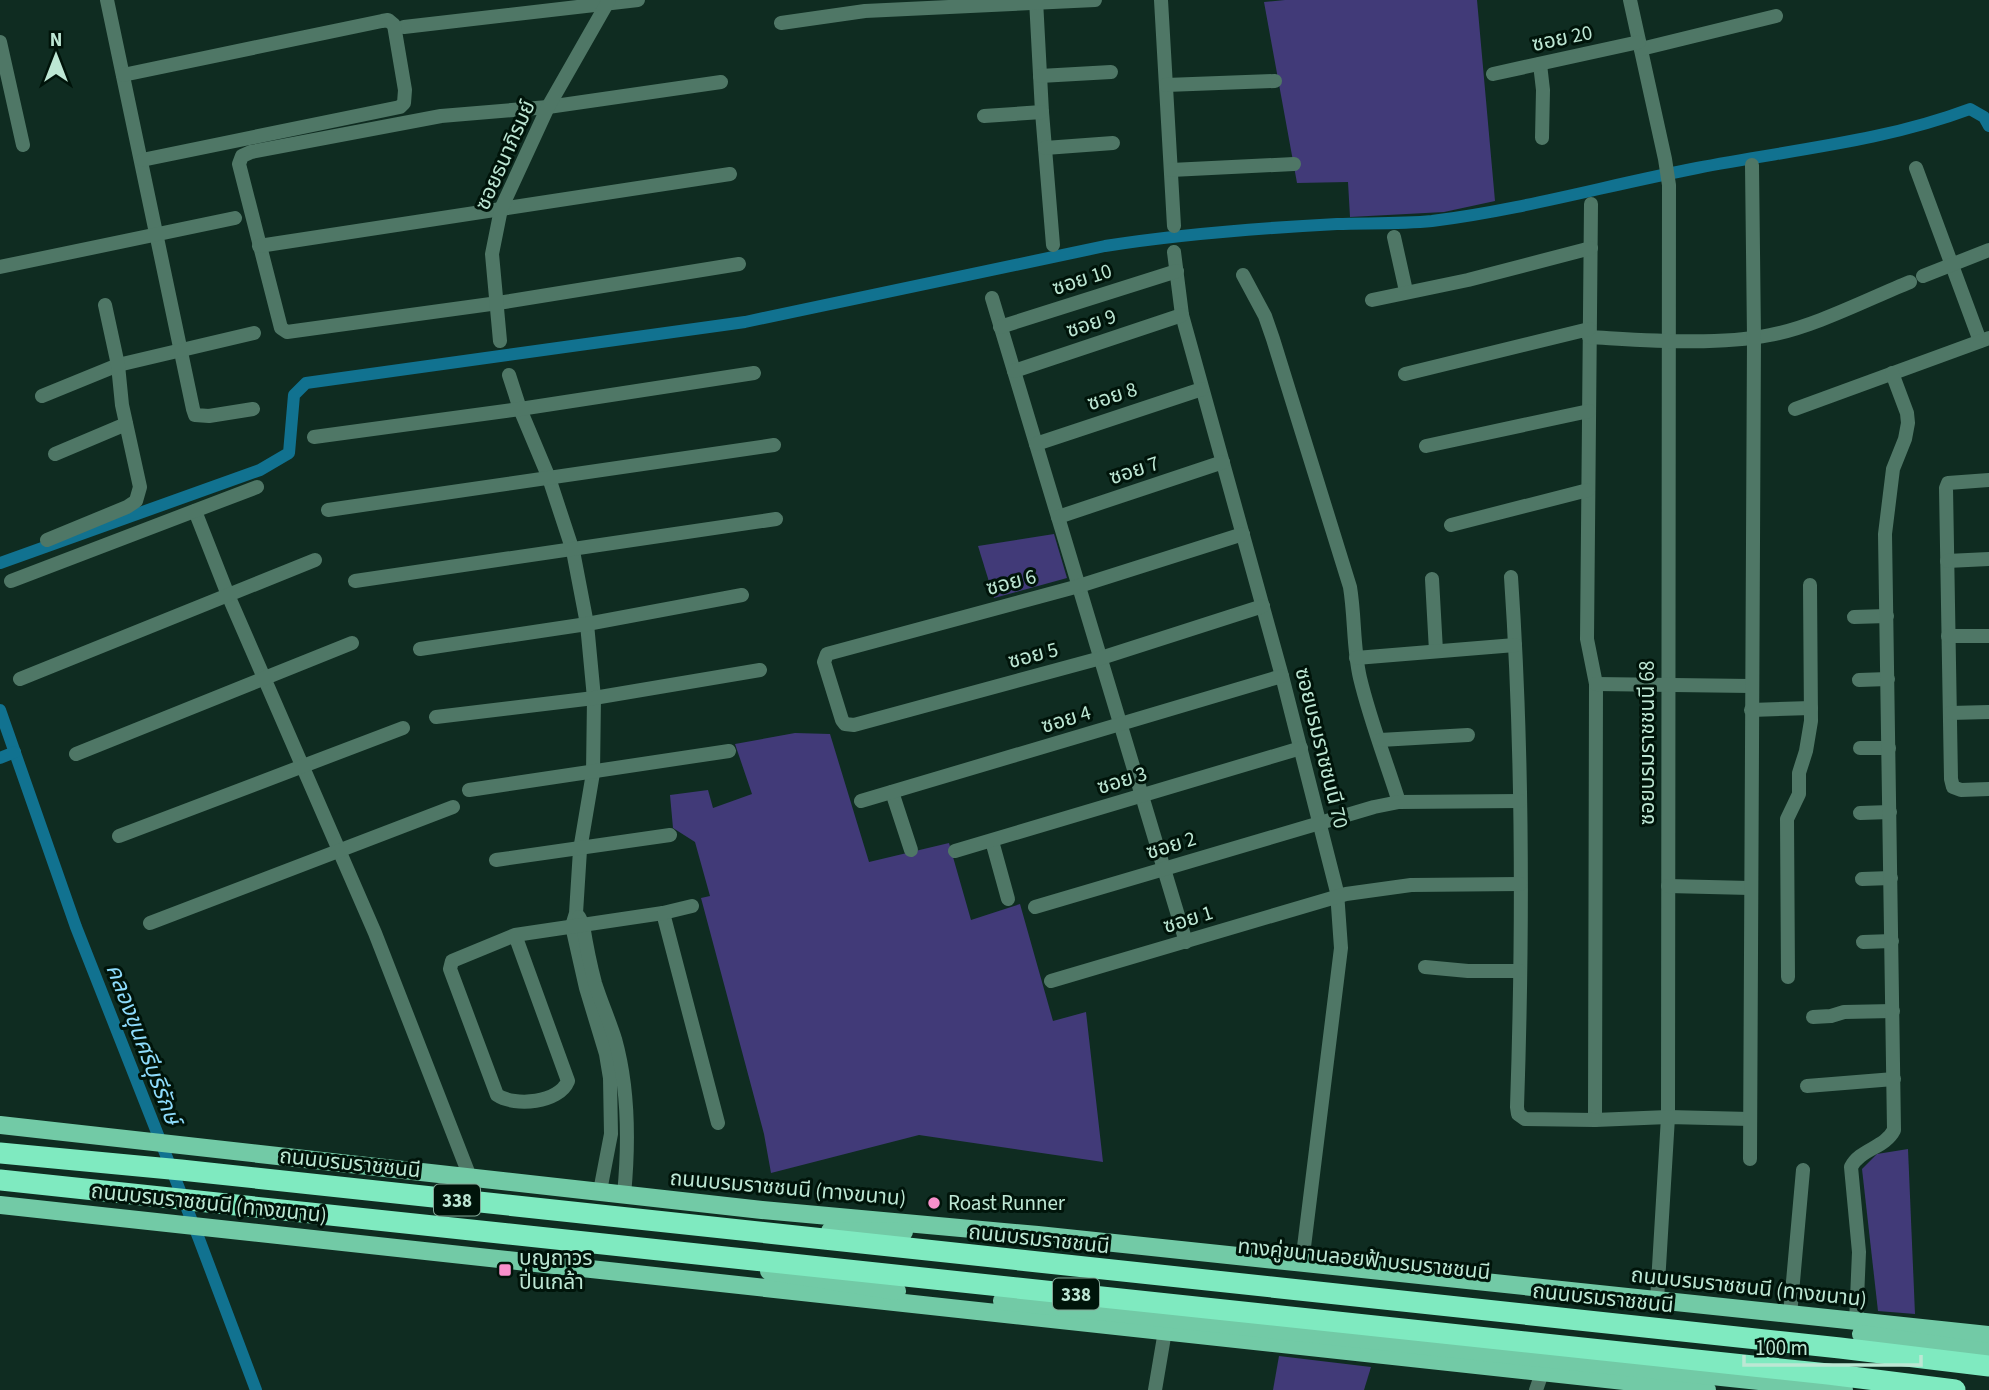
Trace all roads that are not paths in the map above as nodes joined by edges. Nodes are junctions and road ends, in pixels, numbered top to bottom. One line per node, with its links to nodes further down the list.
1 (107, 0): 17 (street)
2 (638, 0): 7 (street)
3 (1095, 0): 6 (street)
4 (1161, 0): 21 (street)
5 (1630, 0): 13 (street, ซอยบรมราชชนนี 68)
6 (1036, 1): 8 (street); 18 (street)
7 (608, 3): 11 (street); 22 (street, ซอยธนาภิรมย์)
8 (923, 5): 10 (street)
9 (1776, 16): 13 (street, ซอย 20)
10 (781, 23)
11 (404, 27)
12 (0, 42): 27 (street)
13 (1640, 46): 14 (street, ซอย 20); 63 (street, ซอยบรมราชชนนี 68)
14 (1540, 64): 16 (street, ซอย 20); 25 (street)
15 (1111, 72): 18 (street)
16 (1493, 74)
17 (123, 75): 29 (street); 29 (street)
18 (1040, 76): 23 (street)
19 (1275, 80): 21 (street)
20 (721, 82): 22 (street)
21 (1166, 85): 33 (street)
22 (548, 107): 36 (street, ซอยธนาภิรมย์); 42 (street)
23 (1042, 112): 24 (street); 28 (street)
24 (984, 116)
25 (1542, 138)
26 (1112, 143): 28 (street)
27 (23, 145)
28 (1045, 148): 41 (street)
29 (142, 160): 39 (street)
30 (1294, 164): 33 (street)
31 (1752, 164): 60 (street)
32 (1916, 168): 47 (street)
33 (1171, 170): 38 (street)
34 (730, 174): 36 (street)
35 (1591, 204): 43 (street)
36 (501, 209): 42 (street); 54 (street, ซอยธนาภิรมย์)
37 (235, 218): 39 (street)
38 (1174, 226)
39 (157, 235): 48 (street); 64 (street)
40 (1394, 237): 51 (street)
41 (1053, 245)
42 (259, 246): 54 (street)
43 (1591, 248): 51 (street); 59 (street)
44 (1989, 250): 47 (street)
45 (1174, 252): 49 (street, ซอยบรมราชชนนี 70)
46 (739, 264): 54 (street)
47 (1952, 265): 60 (street); 61 (street)
48 (0, 267)
49 (1177, 271): 56 (street, ซอยบรมราชชนนี 70); 57 (street, ซอย 10)
50 (1243, 275): 118 (street)
51 (1406, 291): 53 (street)
52 (992, 298): 57 (street)
53 (1372, 300)
54 (498, 303): 62 (street, ซอยธนาภิรมย์)
55 (105, 305): 65 (street)
56 (1182, 315): 66 (street, ซอย 9); 71 (street, ซอยบรมราชชนนี 70)
57 (1000, 327): 66 (street)
58 (254, 333): 64 (street)
59 (1589, 333): 63 (street); 69 (street); 76 (street)
60 (1754, 338): 63 (street); 127 (street)
61 (1985, 340): 68 (street)
62 (500, 341)
63 (1669, 341): 126 (street, ซอยบรมราชชนนี 68)
64 (182, 351): 65 (street); 73 (street)
65 (118, 365): 72 (street); 77 (street)
66 (1014, 371): 80 (street)
67 (754, 373): 74 (street)
68 (1892, 373): 75 (street); 108 (street)
69 (1405, 374)
70 (509, 375): 74 (street)
71 (1202, 389): 80 (street, ซอย 8); 83 (street, ซอยบรมราชชนนี 70)
72 (42, 396)
73 (253, 409)
74 (520, 409): 78 (street); 84 (street)
75 (1795, 409)
76 (1589, 411): 81 (street); 87 (street)
77 (126, 424): 82 (street); 94 (street)
78 (314, 437)
79 (774, 444): 84 (street)
80 (1036, 444): 90 (street)
81 (1426, 446)
82 (55, 454)
83 (1223, 462): 90 (street, ซอย 7); 93 (street, ซอยบรมราชชนนี 70)
84 (549, 478): 88 (street); 95 (street)
85 (1989, 480): 98 (street)
86 (257, 487): 89 (street)
87 (1588, 490): 92 (street); 125 (street)
88 (328, 510)
89 (195, 511): 101 (street); 105 (street)
90 (1058, 517): 104 (street)
91 (776, 519): 95 (street)
92 (1451, 525)
93 (1243, 534): 104 (street, ซอย 6); 107 (street, ซอยบรมราชชนนี 70)
94 (47, 540)
95 (573, 551): 102 (street); 110 (street)
96 (315, 559): 105 (street)
97 (1989, 559): 98 (street)
98 (1947, 561): 112 (street)
99 (1511, 578): 114 (street)
100 (1432, 579): 116 (street)
101 (11, 581)
102 (355, 581)
103 (1810, 585): 130 (street)
104 (1079, 586): 117 (street); 128 (street, ซอย 6)
105 (228, 595): 121 (street); 122 (street)
106 (742, 595): 110 (street)
107 (1263, 606): 117 (street, ซอย 5); 120 (street, ซอยบรมราชชนนี 70)
108 (1887, 616): 109 (street); 123 (street)
109 (1854, 617)
110 (587, 624): 115 (street); 129 (street)
111 (1989, 635): 112 (street)
112 (1948, 636): 133 (street)
113 (352, 643): 121 (street)
114 (1515, 645): 116 (street); 151 (street)
115 (420, 649)
116 (1436, 651): 118 (street)
117 (1101, 658): 128 (street, ซอย 5); 135 (street)
118 (1356, 658): 138 (street)
119 (760, 670): 129 (street)
120 (1282, 676): 135 (street, ซอย 4); 139 (street, ซอยบรมราชชนนี 70)
121 (265, 678): 143 (street); 144 (street)
122 (20, 679)
123 (1888, 679): 124 (street); 141 (street)
124 (1859, 680)
125 (1595, 684): 126 (street); 192 (street)
126 (1668, 685): 127 (street); 169 (street, ซอยบรมราชชนนี 68)
127 (1751, 686): 131 (street)
128 (833, 691)
129 (594, 698): 134 (street); 145 (street)
130 (1811, 708): 131 (street); 184 (street)
131 (1751, 710): 170 (street)
132 (1989, 712): 133 (street)
133 (1950, 713): 146 (street)
134 (436, 717)
135 (1120, 724): 148 (street, ซอย 4); 149 (street)
136 (403, 728): 144 (street)
137 (1468, 735): 138 (street)
138 (1380, 740): 152 (street)
139 (1301, 748): 149 (street, ซอย 3); 156 (street, ซอยบรมราชชนนี 70)
140 (1860, 748): 141 (street)
141 (1889, 748): 154 (street)
142 (729, 751): 145 (street)
143 (76, 754)
144 (303, 766): 158 (street); 161 (street)
145 (593, 773): 147 (street); 160 (street)
146 (1989, 789)
147 (469, 790)
148 (892, 792): 150 (street, ซอย 4); 162 (street)
149 (1142, 796): 159 (street, ซอย 3); 165 (street)
150 (861, 801)
151 (1520, 801): 152 (street, ซอย 2); 168 (street)
152 (1399, 802): 156 (street, ซอย 2)
153 (453, 807): 161 (street)
154 (1890, 812): 155 (street); 166 (street)
155 (1860, 813)
156 (1319, 822): 165 (street, ซอย 2); 171 (street, ซอยบรมราชชนนี 70)
157 (670, 835): 160 (street)
158 (119, 836)
159 (992, 841): 163 (street, ซอย 3); 172 (street)
160 (580, 849): 164 (street); 176 (street)
161 (340, 850): 177 (street); 200 (street)
162 (911, 850)
163 (955, 852)
164 (496, 860)
165 (1164, 869): 174 (street, ซอย 2); 180 (street)
166 (1891, 878): 167 (street); 179 (street)
167 (1862, 879)
168 (1520, 884): 171 (street, ซอย 1); 183 (street)
169 (1668, 886): 170 (street); 190 (street, ซอยบรมราชชนนี 68)
170 (1750, 888): 191 (street)
171 (1337, 896): 180 (street, ซอย 1); 209 (street, ซอยบรมราชชนนี 70)
172 (1008, 899)
173 (692, 906): 175 (street)
174 (1035, 907)
175 (663, 913): 176 (street); 193 (street)
176 (577, 921): 178 (street); 195 (street); 196 (street)
177 (150, 923)
178 (515, 935): 178 (street)
179 (1892, 941): 181 (street); 186 (street)
180 (1186, 942): 185 (street, ซอย 1)
181 (1863, 943)
182 (1425, 967): 183 (street)
183 (1519, 971): 192 (street)
184 (1788, 977)
185 (1051, 981)
186 (1894, 1011): 187 (street); 188 (street)
187 (1813, 1017)
188 (1894, 1079): 189 (street); 214 (street)
189 (1807, 1086)
190 (1668, 1117): 191 (street); 192 (street); 212 (street, ซอยบรมราชชนนี 68)
191 (1750, 1119): 198 (street)
192 (1595, 1120)
193 (718, 1123)
194 (0, 1125): 200 (main road, ถนนบรมราชชนนี (ทางขนาน) / 338)
195 (609, 1150): 196 (street); 202 (street)
196 (628, 1152): 203 (street)
197 (0, 1153): 206 (highway, ถนนบรมราชชนนี / 338)
198 (1750, 1159)
199 (1803, 1170): 213 (street)
200 (470, 1177): 202 (main road, ถนนบรมราชชนนี (ทางขนาน) / 338)
201 (0, 1180): 208 (highway, 338)
202 (600, 1191): 203 (main road, ถนนบรมราชชนนี (ทางขนาน) / 338)
203 (624, 1195): 205 (main road, ถนนบรมราชชนนี (ทางขนาน) / 338)
204 (0, 1205): 210 (main road, ถนนบรมราชชนนี (ทางขนาน) / 338)
205 (762, 1210): 207 (main road); 209 (main road, ถนนบรมราชชนนี (ทางขนาน) / 338)
206 (733, 1230): 207 (main road, ทางคู่ขนานลอยฟ้าบรมราชชนนี / 338); 218 (highway, ถนนบรมราชชนนี / 338)
207 (909, 1233): 217 (main road, ทางคู่ขนานลอยฟ้าบรมราชชนนี / 338)
208 (724, 1258): 211 (main road, 338); 225 (highway, 338)
209 (1302, 1263): 212 (main road, ถนนบรมราชชนนี (ทางขนาน) / 338)
210 (727, 1283): 211 (main road); 215 (main road, ถนนบรมราชชนนี (ทางขนาน) / 338)
211 (881, 1289): 224 (main road, 338)
212 (1657, 1300): 213 (main road, ถนนบรมราชชนนี (ทางขนาน) / 338)
213 (1790, 1315): 214 (main road, ถนนบรมราชชนนี (ทางขนาน) / 338)
214 (1856, 1322): 216 (main road, ถนนบรมราชชนนี (ทางขนาน) / 338)
215 (1165, 1331): 219 (main road, ถนนบรมราชชนนี (ทางขนาน) / 338); 221 (street)
216 (1989, 1335)
217 (1989, 1352)
218 (1989, 1366)
219 (1542, 1373): 220 (main road, ถนนบรมราชชนนี (ทางขนาน) / 338); 222 (street)
220 (1617, 1385): 223 (main road, ถนนบรมราชชนนี (ทางขนาน) / 338)
221 (1155, 1390)
222 (1536, 1390)
223 (1707, 1390)
224 (1844, 1390)
225 (1955, 1390)

